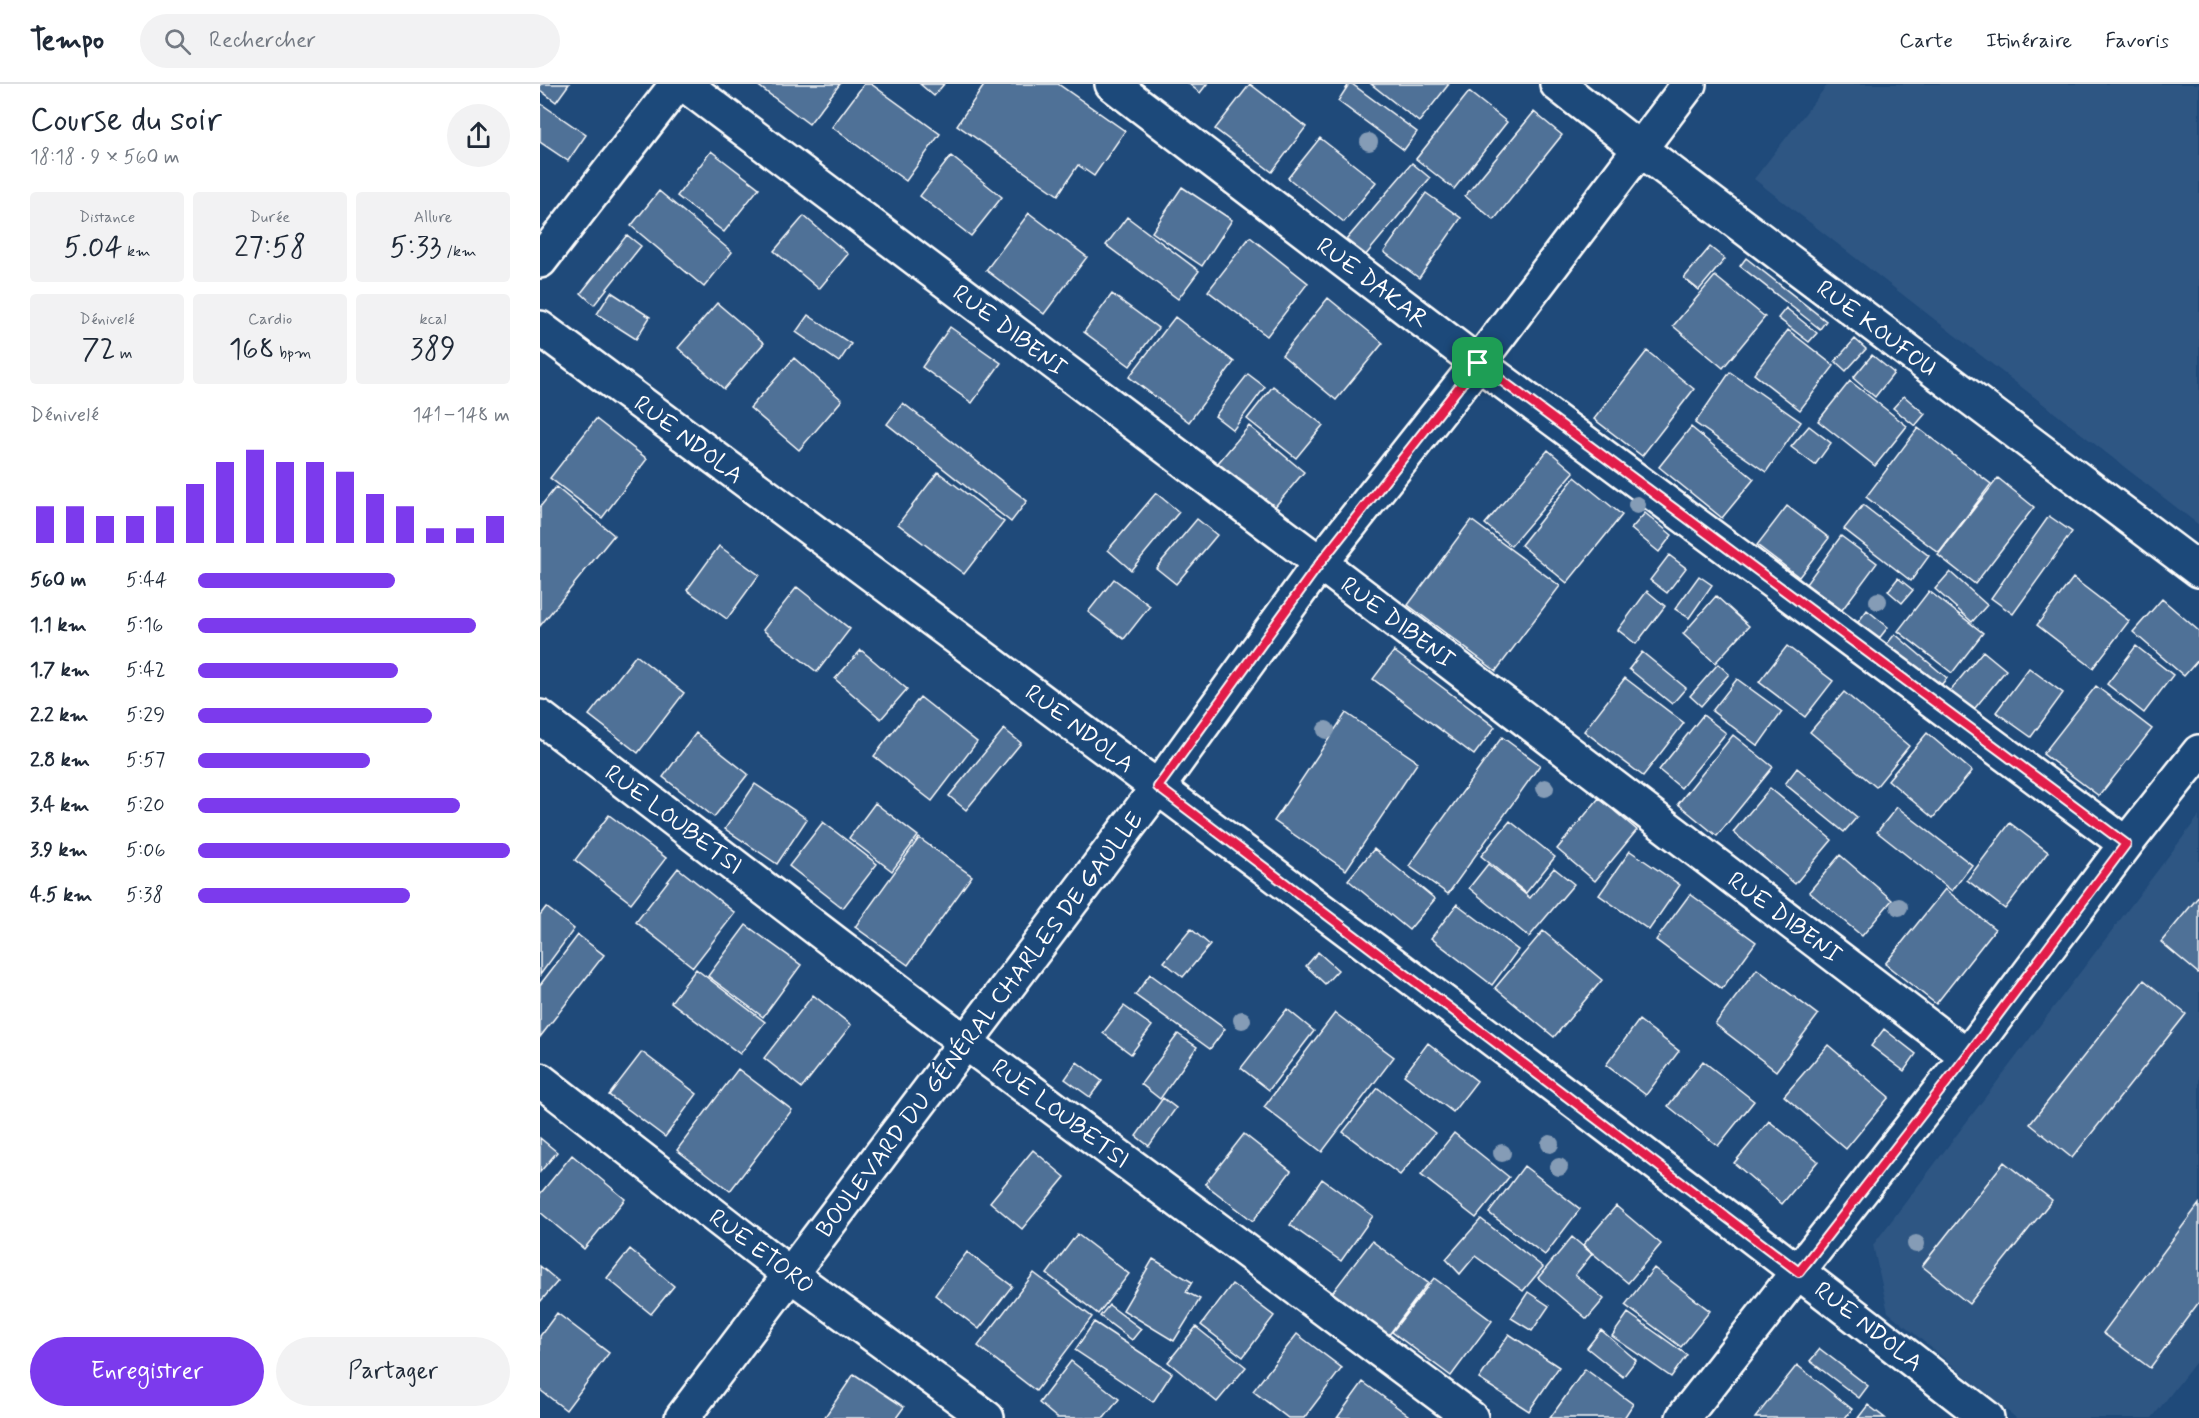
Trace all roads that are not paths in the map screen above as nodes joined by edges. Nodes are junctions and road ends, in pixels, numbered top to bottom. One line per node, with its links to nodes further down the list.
1 (677, 84): 7 (street)
2 (684, 84): 10 (street, RUE DIBENI)
3 (1112, 84): 9 (street, RUE DAKAR)
4 (1557, 84): 6 (street, RUE KOUFOU)
5 (1689, 84): 6 (street, BOULEVARD DU GÉNÉRAL CHARLES DE GAULLE)
6 (1640, 149): 9 (street, BOULEVARD DU GÉNÉRAL CHARLES DE GAULLE); 11 (street, RUE KOUFOU)
7 (540, 261)
8 (540, 328): 14 (street, RUE NDOLA)
9 (1478, 363): 10 (street, BOULEVARD DU GÉNÉRAL CHARLES DE GAULLE); 15 (street, RUE DAKAR)
10 (1320, 563): 14 (street, BOULEVARD DU GÉNÉRAL CHARLES DE GAULLE); 17 (street, RUE DIBENI)
11 (2199, 570)
12 (540, 717): 16 (street, RUE LOUBETSI)
13 (2199, 752): 15 (street)
14 (1158, 787): 16 (street, BOULEVARD DU GÉNÉRAL CHARLES DE GAULLE); 19 (street, RUE NDOLA)
15 (2126, 844): 17 (street)
16 (965, 1042): 20 (street, BOULEVARD DU GÉNÉRAL CHARLES DE GAULLE); 23 (street, RUE LOUBETSI)
17 (1967, 1056): 19 (street)
18 (540, 1080): 20 (street, RUE ETORO)
19 (1799, 1272): 24 (street); 25 (street, RUE NDOLA)
20 (791, 1275): 21 (street, BOULEVARD DU GÉNÉRAL CHARLES DE GAULLE); 22 (street, RUE ETORO)
21 (682, 1418)
22 (987, 1418)
23 (1471, 1418)
24 (1683, 1418)
25 (1987, 1418)

